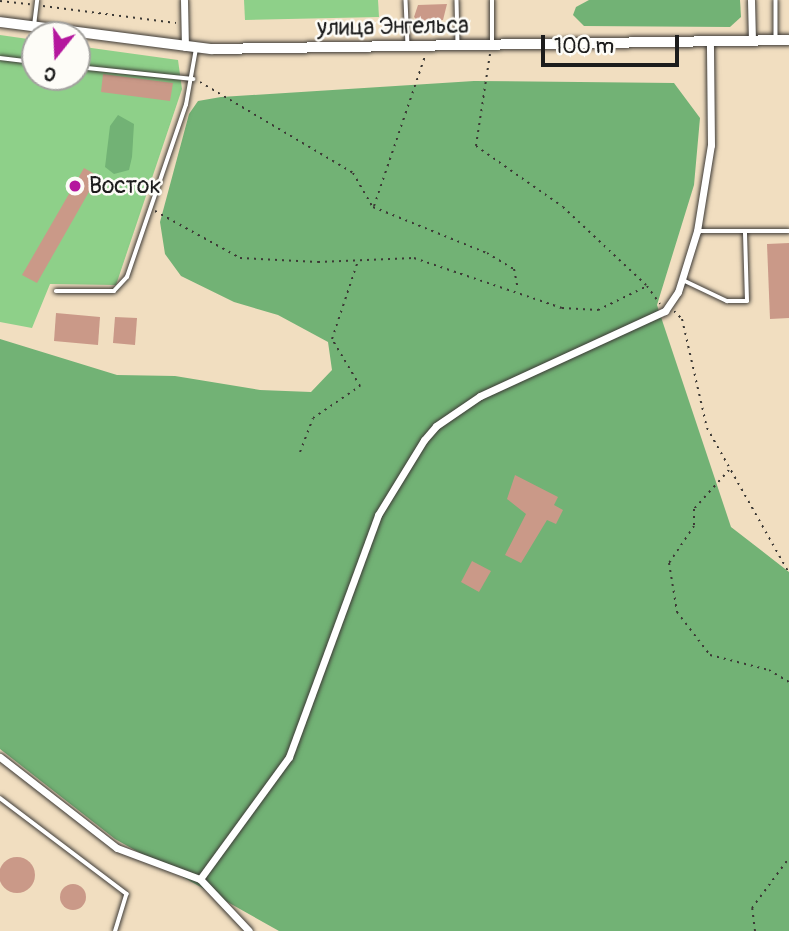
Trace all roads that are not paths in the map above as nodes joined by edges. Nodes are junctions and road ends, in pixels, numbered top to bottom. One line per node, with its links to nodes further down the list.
1 (184, 0): 19 (street)
2 (406, 0): 17 (lane)
3 (457, 0): 16 (lane)
4 (492, 0): 18 (lane)
5 (751, 0): 14 (street)
6 (776, 0): 12 (lane)
7 (37, 3): 8 (lane)
8 (35, 21)
9 (0, 22): 10 (main road, улица Энгельса)
10 (21, 24)
11 (91, 34): 19 (main road, улица Энгельса)
12 (776, 40): 13 (main road, улица Энгельса); 14 (main road, улица Энгельса)
13 (789, 40)
14 (752, 41): 15 (main road, улица Энгельса)
15 (710, 42): 18 (main road, улица Энгельса); 24 (street)
16 (458, 46): 17 (main road, улица Энгельса); 18 (main road, улица Энгельса)
17 (408, 47): 19 (main road, улица Энгельса)
18 (492, 47)
19 (191, 48): 23 (lane)
20 (0, 58): 21 (lane)
21 (21, 60)
22 (91, 68): 23 (lane)
23 (193, 79): 28 (lane)
24 (698, 231): 26 (lane); 27 (street)
25 (789, 231): 26 (lane)
26 (745, 233): 27 (lane)
27 (683, 280): 31 (street)
28 (56, 291)
29 (0, 757): 31 (street)
30 (0, 798): 32 (lane)
31 (200, 879): 33 (street)
32 (116, 931)
33 (249, 931)

